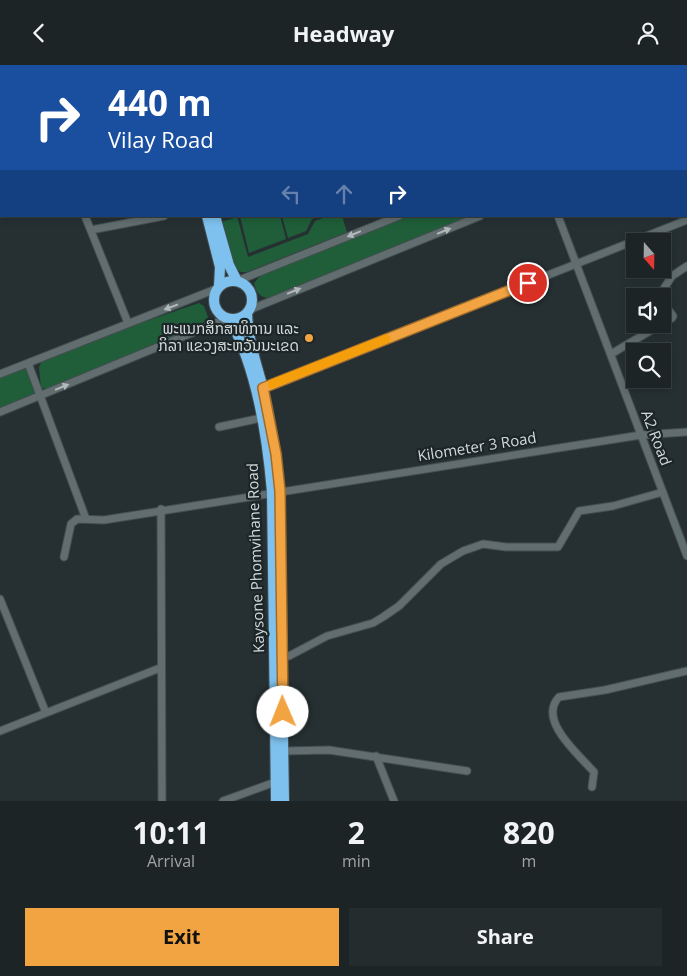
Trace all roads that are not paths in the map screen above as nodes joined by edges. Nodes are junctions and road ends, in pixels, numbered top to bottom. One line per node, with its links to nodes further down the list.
1 (85, 217): 9 (street)
2 (159, 217): 9 (street)
3 (208, 217): 13 (highway)
4 (215, 217): 12 (highway)
5 (397, 217): 12 (street, one-way to 12)
6 (478, 217): 15 (street, one-way to 6)
7 (558, 217): 10 (street, A2 Road)
8 (687, 220): 10 (street)
9 (91, 230): 17 (street)
10 (577, 264): 19 (street, A2 Road); 22 (street)
11 (687, 266): 14 (street)
12 (237, 281): 13 (highway); 15 (highway)
13 (217, 288): 16 (highway); 17 (street, one-way to 17)
14 (664, 288)
15 (248, 311): 16 (highway); 22 (highway, Kaysone Phomvihane Road)
16 (229, 319): 23 (street, one-way to 16); 25 (highway, Kaysone Phomvihane Road)
17 (128, 323): 20 (street)
18 (646, 333): 19 (street)
19 (610, 354): 28 (street, A2 Road)
20 (28, 363): 21 (street); 23 (street)
21 (0, 374)
22 (263, 388): 29 (highway, Kaysone Phomvihane Road)
23 (40, 396): 24 (street); 32 (street)
24 (0, 412)
25 (261, 418): 26 (street); 29 (highway, Kaysone Phomvihane Road)
26 (219, 427)
27 (687, 432): 28 (street, Kilometer 3 Road)
28 (640, 435): 29 (street, Kilometer 3 Road); 30 (street, A2 Road)
29 (276, 491): 31 (street, Kilometer 3 Road); 36 (highway, Kaysone Phomvihane Road)
30 (662, 493): 33 (street, A2 Road); 37 (street)
31 (161, 509): 32 (street, Kilometer 3 Road); 38 (street)
32 (86, 519): 34 (street)
33 (687, 556)
34 (64, 557)
35 (0, 599): 40 (street)
36 (278, 600): 37 (highway, Kaysone Phomvihane Road); 45 (highway, Kaysone Phomvihane Road)
37 (282, 657): 42 (highway, Kaysone Phomvihane Road)
38 (160, 668): 40 (street); 47 (street)
39 (687, 671): 46 (street)
40 (46, 713): 41 (street)
41 (0, 731)
42 (284, 751): 43 (street); 45 (highway, Kaysone Phomvihane Road)
43 (376, 756): 44 (street); 51 (street)
44 (467, 771)
45 (280, 781): 48 (street); 49 (highway, Kaysone Phomvihane Road); 50 (highway, Kaysone Phomvihane Road)
46 (592, 787)
47 (162, 801)
48 (223, 801)
49 (276, 801)
50 (284, 801)
51 (394, 801)

